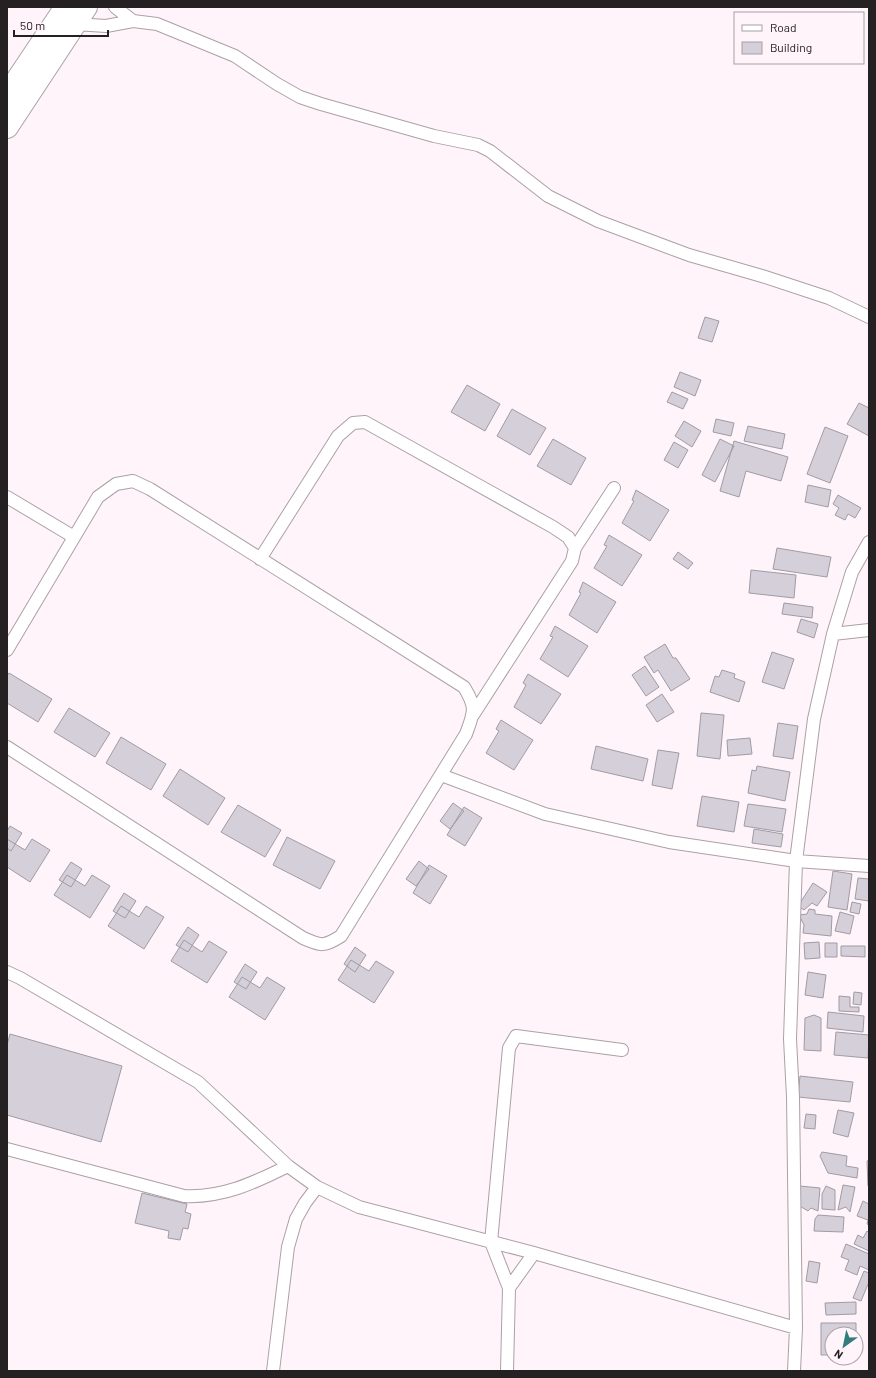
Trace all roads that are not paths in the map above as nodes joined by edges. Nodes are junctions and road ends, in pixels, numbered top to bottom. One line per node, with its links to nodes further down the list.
1 (115, 7): 3 (street)
2 (76, 13): 3 (street); 4 (highway); 5 (highway)
3 (133, 21): 6 (street)
4 (8, 91)
5 (7, 127)
6 (869, 317)
7 (614, 488): 11 (street)
8 (7, 497): 9 (street)
9 (74, 537): 12 (street); 15 (street)
10 (869, 542): 14 (street)
11 (575, 548): 12 (street); 16 (street)
12 (260, 559): 16 (street)
13 (869, 630): 14 (street)
14 (833, 634): 19 (street)
15 (7, 650)
16 (473, 715): 18 (street)
17 (7, 747): 18 (street)
18 (441, 775): 19 (street)
19 (796, 861): 20 (street); 29 (street)
20 (869, 866)
21 (7, 972): 24 (street)
22 (622, 1050): 26 (street)
23 (7, 1149): 24 (street)
24 (288, 1166): 25 (street)
25 (317, 1187): 26 (street); 30 (street)
26 (491, 1242): 27 (street); 28 (street)
27 (534, 1253): 28 (street); 29 (street)
28 (509, 1288): 31 (street)
29 (796, 1328): 32 (street)
30 (273, 1371)
31 (507, 1371)
32 (794, 1371)

